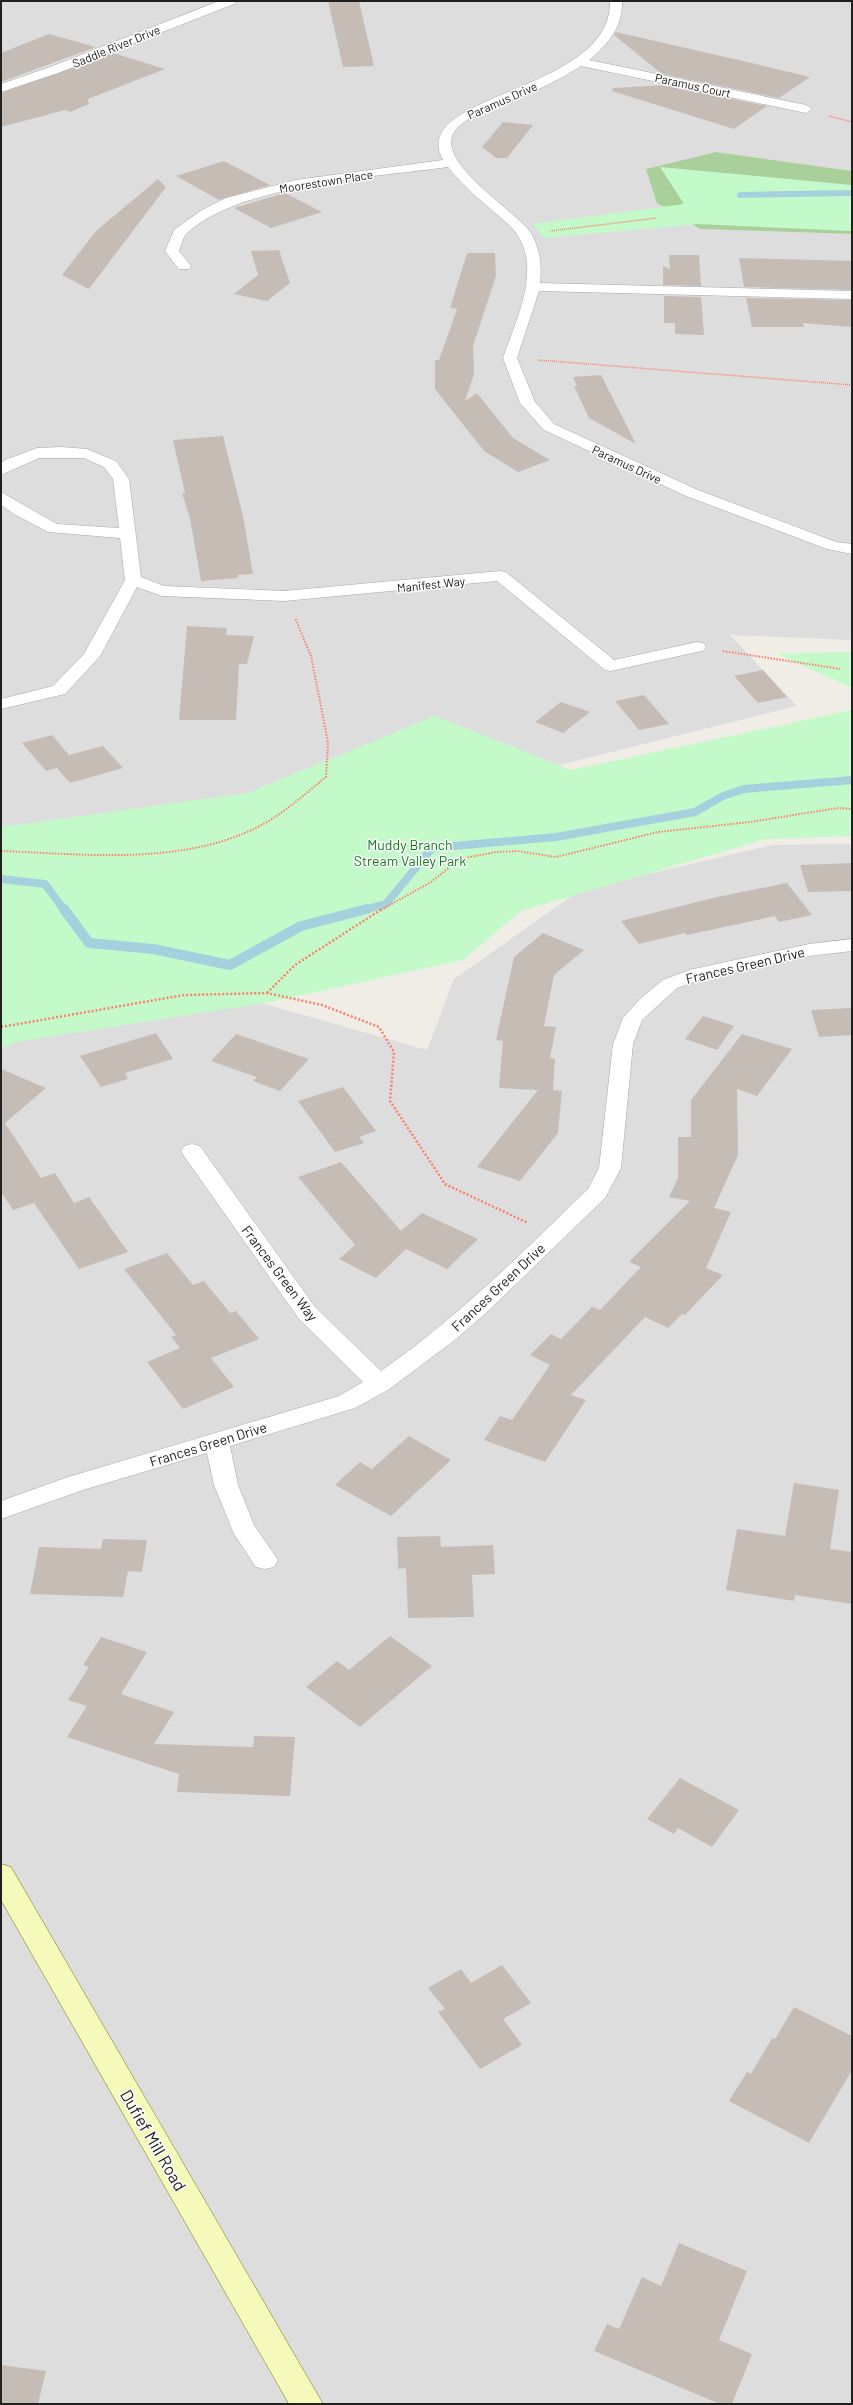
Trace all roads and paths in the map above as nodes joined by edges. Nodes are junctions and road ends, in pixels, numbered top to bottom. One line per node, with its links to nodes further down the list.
1 (230, 1): 4 (street, Saddle River Drive)
2 (616, 1): 3 (street, Paramus Drive)
3 (579, 62): 5 (street, Paramus Court); 6 (street, Paramus Drive)
4 (1, 88)
5 (806, 109)
6 (449, 163): 8 (street, Paramus Drive); 9 (street, Moorestown Place)
7 (657, 218): 8 (path)
8 (524, 234): 10 (street, Paramus Drive)
9 (184, 266)
10 (533, 287): 11 (street); 12 (street, Paramus Drive)
11 (852, 295)
12 (510, 358): 13 (path); 17 (street, Paramus Drive)
13 (852, 385)
14 (1, 470): 16 (street)
15 (1, 496): 16 (street)
16 (127, 533): 18 (street)
17 (852, 549)
18 (133, 580): 19 (street, Manifest Way); 22 (street)
19 (284, 596): 20 (street, Manifest Way); 24 (path)
20 (697, 647): 21 (path)
21 (841, 669)
22 (1, 704)
23 (852, 809): 26 (path)
24 (1, 851)
25 (852, 945): 29 (street, Frances Green Drive)
26 (267, 993): 27 (path); 29 (path)
27 (1, 1027)
28 (192, 1152): 30 (street, Frances Green Way)
29 (554, 1235): 30 (street, Frances Green Drive)
30 (380, 1384): 31 (street, Frances Green Drive)
31 (217, 1442): 32 (street, Frances Green Drive); 33 (street)
32 (1, 1510)
33 (265, 1560)
34 (1, 1875): 35 (main road, Dufief Mill Road)
35 (307, 2404)

